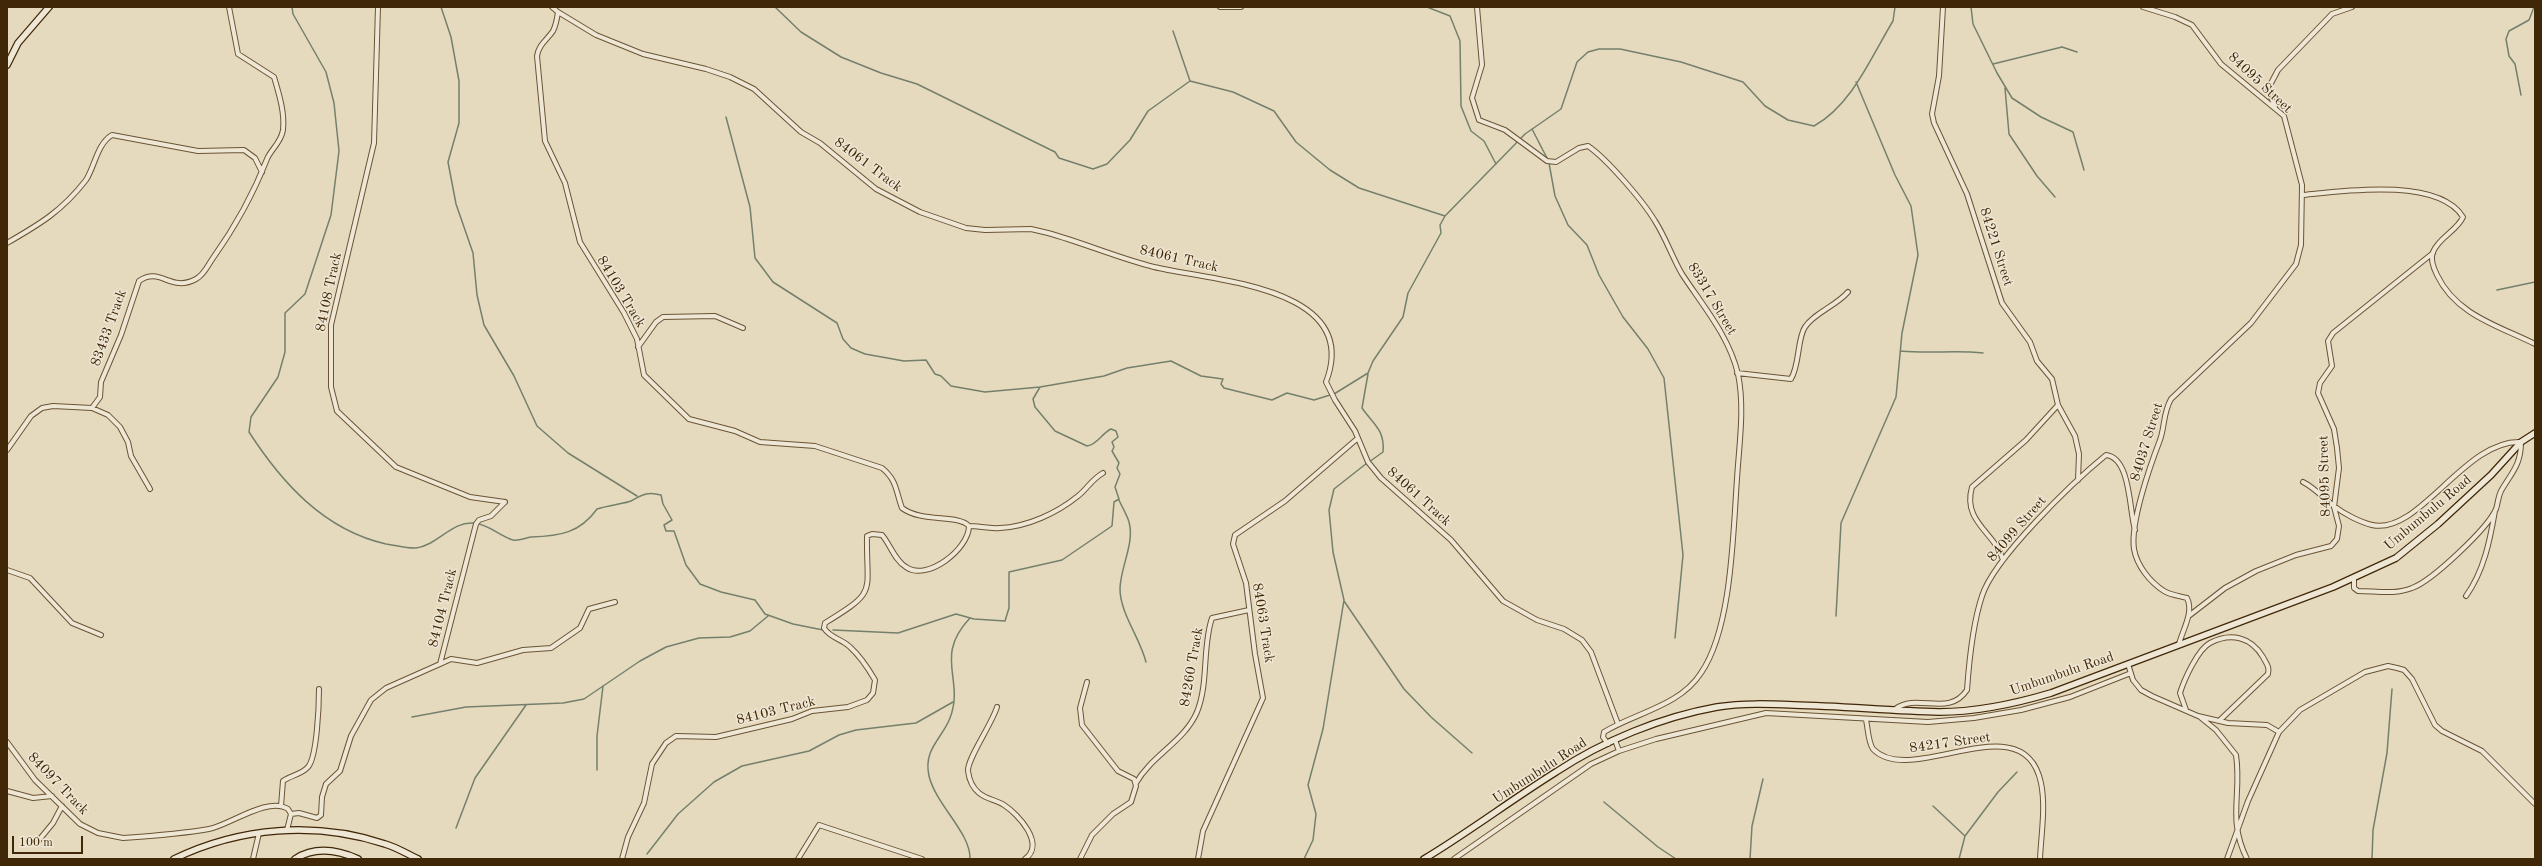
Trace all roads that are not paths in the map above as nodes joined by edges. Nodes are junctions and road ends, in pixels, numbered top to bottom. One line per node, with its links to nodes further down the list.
1 (49, 7): 12 (main road)
2 (228, 7): 14 (street)
3 (378, 7): 34 (street, 84108 Track)
4 (552, 7): 11 (street)
5 (1220, 7): 6 (street)
6 (1241, 7)
7 (1477, 7): 23 (street, 83317 Street)
8 (1943, 7): 24 (street, 84221 Street)
9 (2143, 7): 13 (street, 84095 Street)
10 (2352, 7): 13 (street)
11 (558, 12): 22 (street, 84103 Track); 27 (street, 84061 Track)
12 (7, 65)
13 (2276, 109): 15 (street, 84095 Street)
14 (262, 172): 16 (street); 25 (street, 83433 Track)
15 (2302, 195): 17 (street); 18 (street, 84095 Street)
16 (7, 243)
17 (2433, 253): 21 (street); 35 (street, 84095 Street)
18 (2296, 264): 38 (street, 84037 Street)
19 (1848, 292): 23 (street)
20 (743, 328): 22 (street)
21 (2535, 344)
22 (638, 346): 37 (street, 84103 Track)
23 (1737, 373): 61 (street, 83317 Street)
24 (2058, 405): 31 (street, 84221 Street); 39 (street)
25 (92, 408): 29 (street); 33 (street)
26 (2535, 433): 28 (main road, Umbumbulu Road)
27 (1358, 438): 44 (street, 84063 Track); 61 (street, 84061 Track)
28 (2521, 442): 35 (street); 36 (street); 41 (main road, Umbumbulu Road)
29 (7, 450)
30 (1103, 473): 37 (street)
31 (2078, 480): 38 (street, 84099 Street); 39 (street, 84099 Street)
32 (2303, 482): 35 (street)
33 (150, 489)
34 (506, 502): 48 (street, 84104 Track)
35 (2334, 507): 45 (street, 84095 Street)
36 (2496, 509): 41 (street); 42 (street)
37 (969, 526): 83 (street, 84103 Track)
38 (2135, 531): 45 (street, 84037 Street)
39 (2004, 560): 55 (street, 84099 Street)
40 (7, 570): 46 (street)
41 (2354, 578): 47 (main road, Umbumbulu Road)
42 (2466, 596)
43 (614, 602): 48 (street)
44 (1249, 610): 67 (street, 84260 Track); 88 (street, 84063 Track)
45 (2189, 615): 47 (street)
46 (101, 635)
47 (2179, 644): 49 (main road, Umbumbulu Road)
48 (440, 664): 73 (street, 84104 Track)
49 (2128, 664): 50 (street); 55 (main road, Umbumbulu Road)
50 (2131, 673): 56 (street); 59 (street)
51 (1087, 682): 67 (street)
52 (319, 690): 72 (street)
53 (1766, 704): 55 (main road, Umbumbulu Road); 57 (street); 63 (main road, Umbumbulu Road)
54 (997, 708): 86 (street)
55 (1894, 709)
56 (2186, 710): 58 (street); 60 (street)
57 (1766, 713): 59 (street); 66 (street)
58 (2198, 716): 60 (street); 76 (street)
59 (1866, 720): 91 (street, 84217 Street)
60 (2219, 721): 62 (street)
61 (1618, 724): 65 (street, 83317 Street)
62 (2279, 732): 70 (street); 76 (street)
63 (1615, 740): 65 (main road, Umbumbulu Road); 66 (street)
64 (7, 742): 69 (street, 84097 Track)
65 (1608, 744): 89 (main road, Umbumbulu Road)
66 (1619, 751): 90 (street)
67 (1136, 783): 87 (street)
68 (7, 791): 69 (street)
69 (52, 796): 71 (street, 84097 Track)
70 (2535, 804)
71 (62, 806): 72 (street, 84097 Track); 77 (street)
72 (281, 806): 73 (street)
73 (291, 814): 74 (street)
74 (287, 830): 75 (main road); 82 (main road)
75 (259, 833): 78 (main road); 79 (street)
76 (2236, 833): 92 (street); 93 (street)
77 (39, 840)
78 (174, 859)
79 (253, 859)
80 (295, 859): 81 (main road)
81 (358, 859)
82 (418, 859)
83 (622, 859)
84 (798, 859): 85 (street)
85 (922, 859)
86 (1025, 859)
87 (1080, 859)
88 (1198, 859)
89 (1424, 859)
90 (1454, 859)
91 (2040, 859)
92 (2227, 859)
93 (2247, 859)

